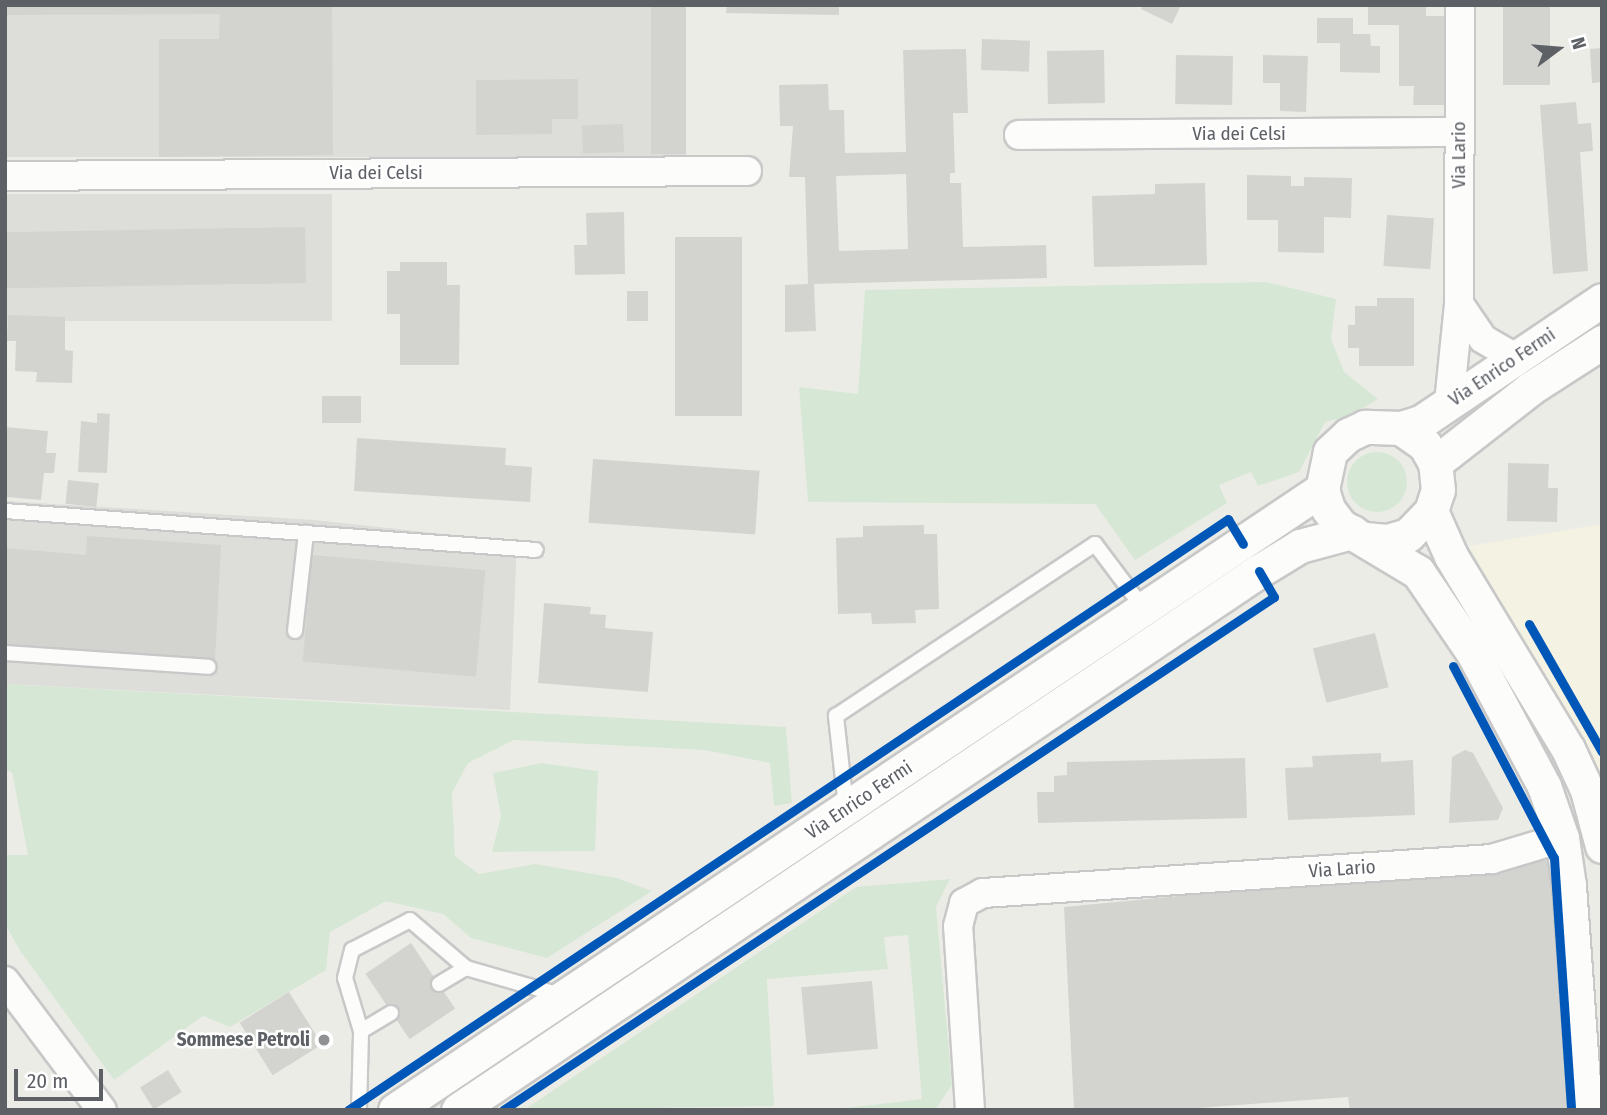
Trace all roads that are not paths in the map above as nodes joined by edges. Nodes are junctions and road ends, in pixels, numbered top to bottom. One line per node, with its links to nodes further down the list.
1 (1460, 5): 2 (street, Via Lario)
2 (1459, 132): 3 (street, Via dei Celsi); 7 (street, Via Lario)
3 (1019, 135)
4 (747, 171): 5 (street, Via dei Celsi)
5 (5, 176)
6 (1602, 300): 9 (street, Via Enrico Fermi)
7 (1459, 304): 9 (street); 10 (street, Via Lario)
8 (1602, 342): 12 (street, Via Enrico Fermi)
9 (1516, 358): 10 (street, Via Enrico Fermi)
10 (1449, 403): 11 (street, Via Enrico Fermi)
11 (1401, 428): 12 (street); 13 (street)
12 (1435, 463): 15 (street)
13 (1322, 489): 17 (street); 19 (street, Via Enrico Fermi)
14 (5, 511): 16 (lane)
15 (1431, 511): 17 (street); 24 (street)
16 (306, 533): 18 (lane); 20 (lane)
17 (1358, 536): 25 (street); 32 (street, Via Enrico Fermi)
18 (536, 550)
19 (1145, 610): 23 (street, Via Enrico Fermi); 23 (lane)
20 (295, 631)
21 (5, 653): 22 (lane)
22 (209, 667)
23 (846, 809): 29 (street, Via Enrico Fermi)
24 (1601, 835)
25 (1562, 838): 36 (street, Via Lario); 37 (street)
26 (466, 968): 28 (lane); 29 (lane); 31 (lane)
27 (5, 981): 33 (street)
28 (439, 984)
29 (565, 996): 35 (street, Via Enrico Fermi)
30 (391, 1013): 31 (lane)
31 (361, 1031): 34 (lane)
32 (473, 1105)
33 (102, 1110)
34 (359, 1110)
35 (395, 1110)
36 (970, 1110)
37 (1585, 1110)

